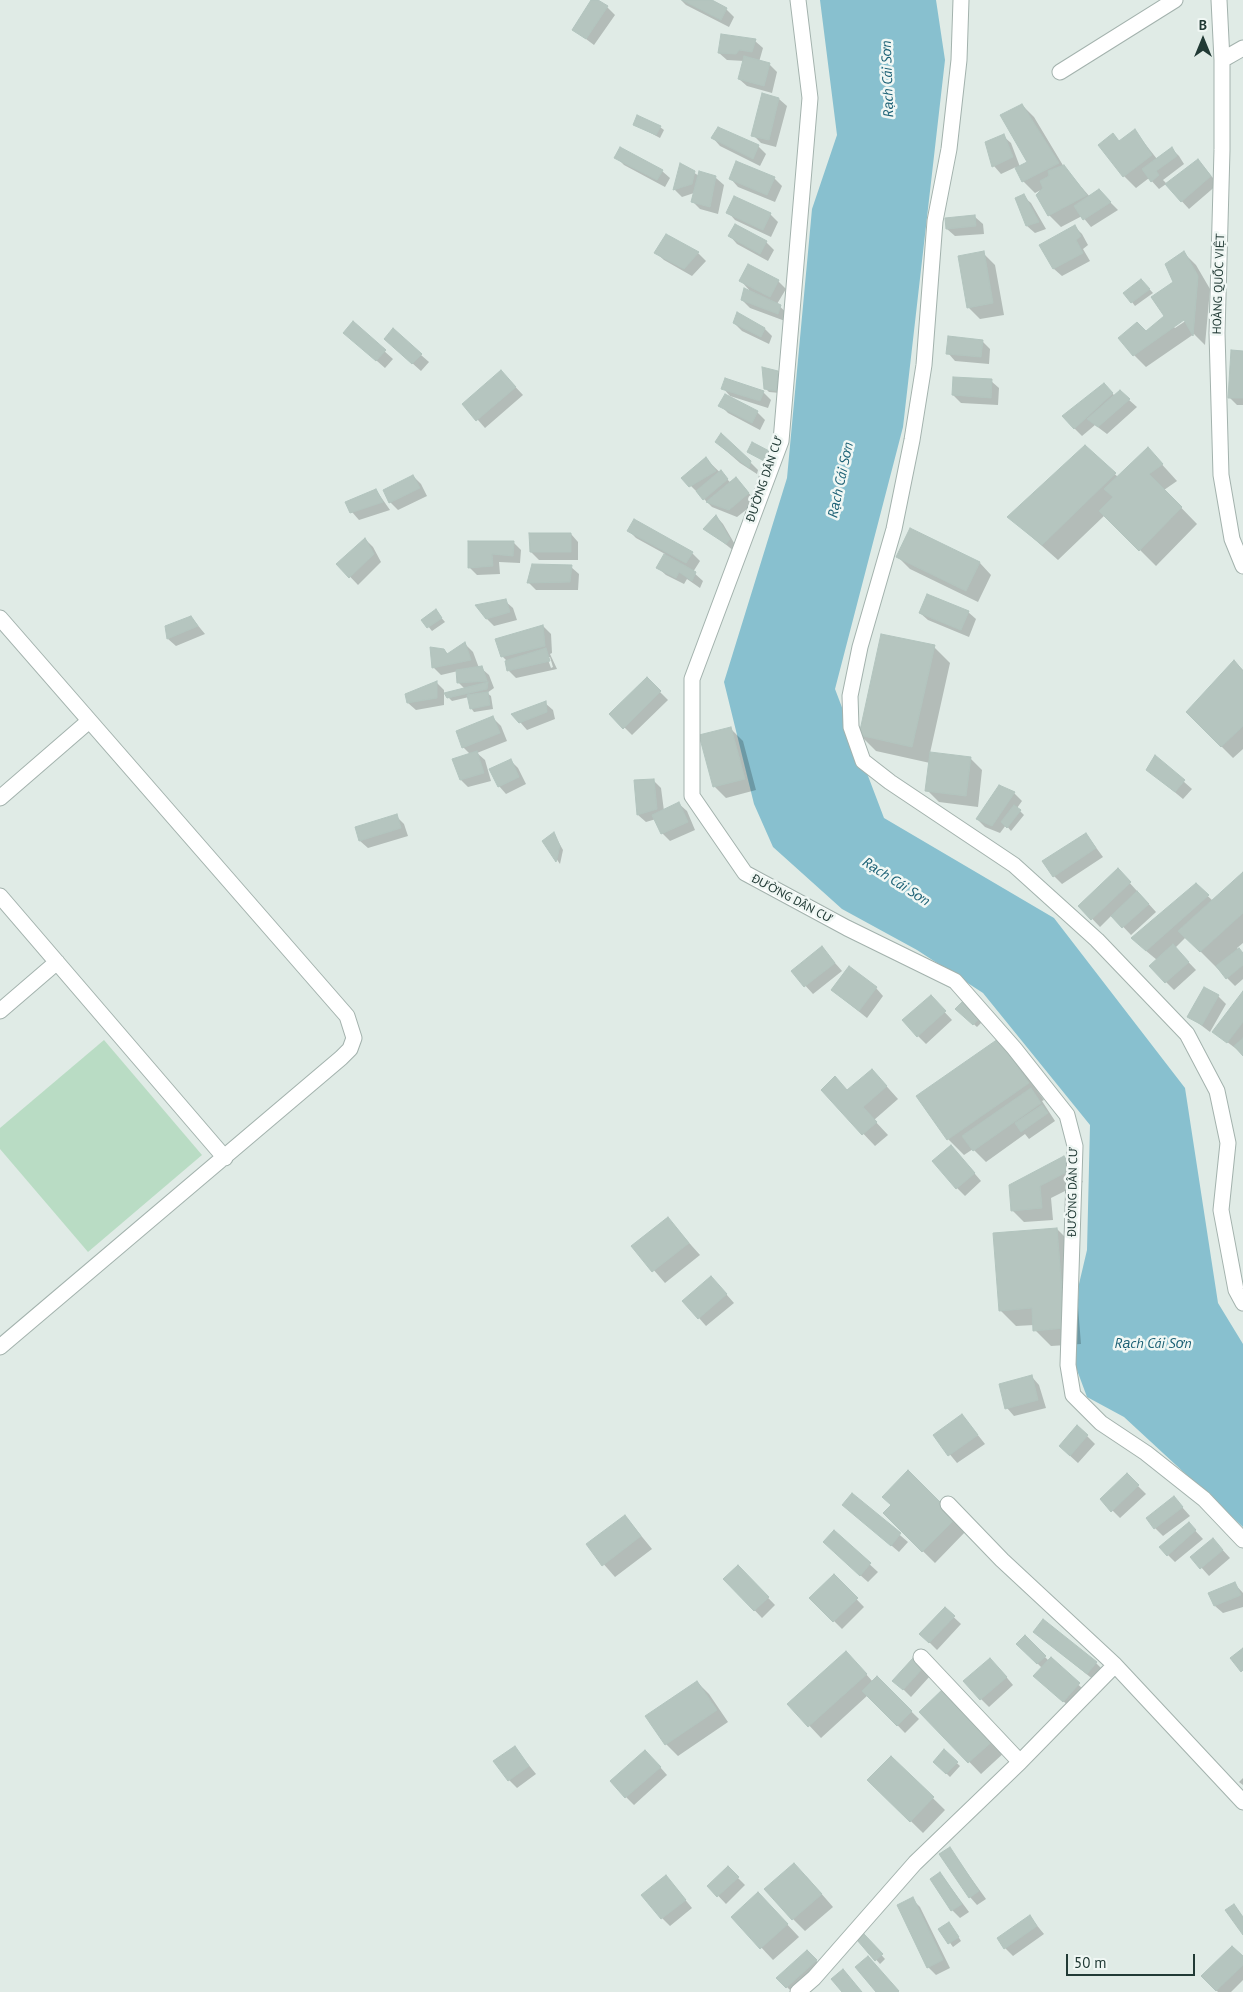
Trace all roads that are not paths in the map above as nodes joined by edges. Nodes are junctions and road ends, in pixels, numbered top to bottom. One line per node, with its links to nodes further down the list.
1 (798, 0): 20 (street, ĐƯỜNG DÂN CƯ)
2 (961, 0): 17 (street)
3 (1175, 0): 7 (street)
4 (1219, 0): 6 (street, HOÀNG QUỐC VIỆT)
5 (1243, 48): 6 (street)
6 (1222, 60): 8 (street, HOÀNG QUỐC VIỆT)
7 (1060, 72)
8 (1238, 535): 9 (street, HOÀNG QUỐC VIỆT)
9 (1243, 566)
10 (0, 618): 11 (street)
11 (89, 721): 12 (street); 16 (street)
12 (0, 798)
13 (0, 896): 14 (street)
14 (57, 962): 15 (street); 16 (street)
15 (0, 1011)
16 (225, 1158): 18 (street)
17 (1243, 1303)
18 (0, 1347)
19 (948, 1504): 22 (street)
20 (1243, 1540)
21 (921, 1656): 23 (street)
22 (1115, 1665): 23 (street); 24 (street)
23 (1020, 1762): 25 (street)
24 (1243, 1802)
25 (798, 1992)

